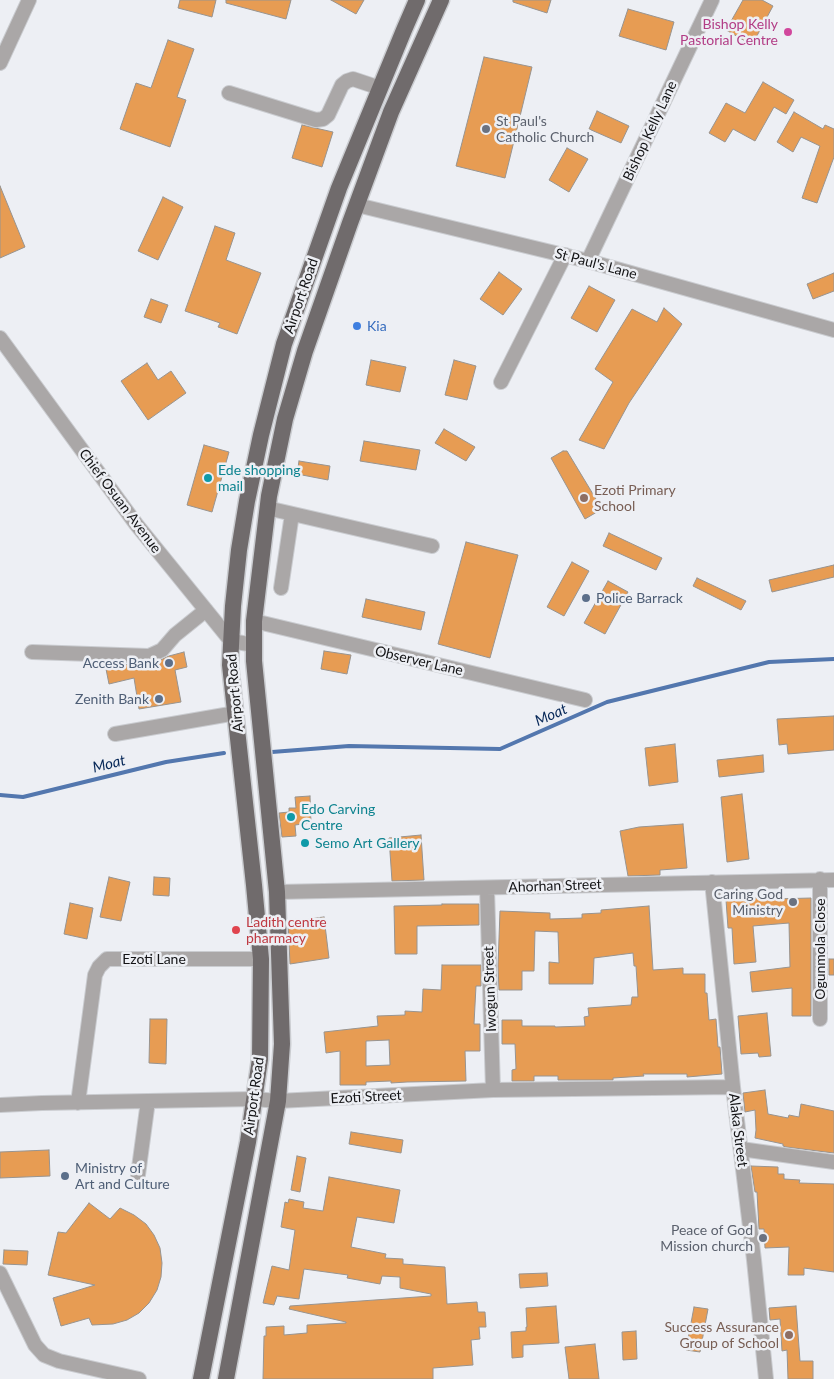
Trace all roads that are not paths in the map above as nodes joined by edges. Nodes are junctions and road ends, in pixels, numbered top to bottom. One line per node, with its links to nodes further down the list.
1 (29, 0): 5 (street)
2 (417, 0): 6 (main road, Airport Road)
3 (441, 0): 8 (main road, Airport Road)
4 (712, 0): 10 (street, Bishop Kelly Lane)
5 (0, 63)
6 (380, 88): 7 (street); 20 (main road, Airport Road)
7 (229, 93)
8 (357, 205): 9 (street, St Paul's Lane); 14 (main road, Airport Road)
9 (565, 256): 10 (street, St Paul's Lane); 13 (street)
10 (588, 261): 11 (street, St Paul's Lane)
11 (834, 330)
12 (0, 338): 18 (street, Chief Osuan Avenue)
13 (501, 382)
14 (268, 508): 15 (street); 19 (main road, Airport Road)
15 (292, 514): 16 (street); 17 (street)
16 (432, 546)
17 (281, 588)
18 (206, 610): 20 (street, Chief Osuan Avenue); 22 (street)
19 (254, 621): 21 (main road, Airport Road); 23 (street, Observer Lane)
20 (231, 641): 21 (street); 24 (main road, Airport Road)
21 (254, 645): 29 (main road, Airport Road)
22 (32, 652)
23 (585, 700)
24 (236, 713): 25 (street); 30 (main road, Airport Road)
25 (115, 734)
26 (827, 879): 27 (street, Ahorhan Street); 31 (street, Ogunmola Close)
27 (712, 882): 28 (street, Ahorhan Street); 32 (street, Alaka Street)
28 (487, 888): 29 (street, Ahorhan Street); 33 (street, Iwogun Street)
29 (277, 892): 36 (main road, Airport Road)
30 (261, 959): 34 (main road, Airport Road); 37 (street, Ezoti Lane)
31 (820, 1018)
32 (733, 1087): 33 (street, Ezoti Street); 39 (street, Alaka Street)
33 (493, 1090): 36 (street, Ezoti Street)
34 (254, 1099): 35 (street, Ezoti Street); 36 (street, Ezoti Street); 44 (main road, Airport Road)
35 (148, 1101): 37 (street, Ezoti Street); 41 (street)
36 (278, 1101): 45 (main road, Airport Road)
37 (78, 1102): 38 (street, Ezoti Street)
38 (0, 1106)
39 (740, 1149): 40 (street); 46 (street, Alaka Street)
40 (834, 1162)
41 (138, 1175)
42 (0, 1273): 43 (street)
43 (139, 1379)
44 (201, 1379)
45 (226, 1379)
46 (766, 1379)

